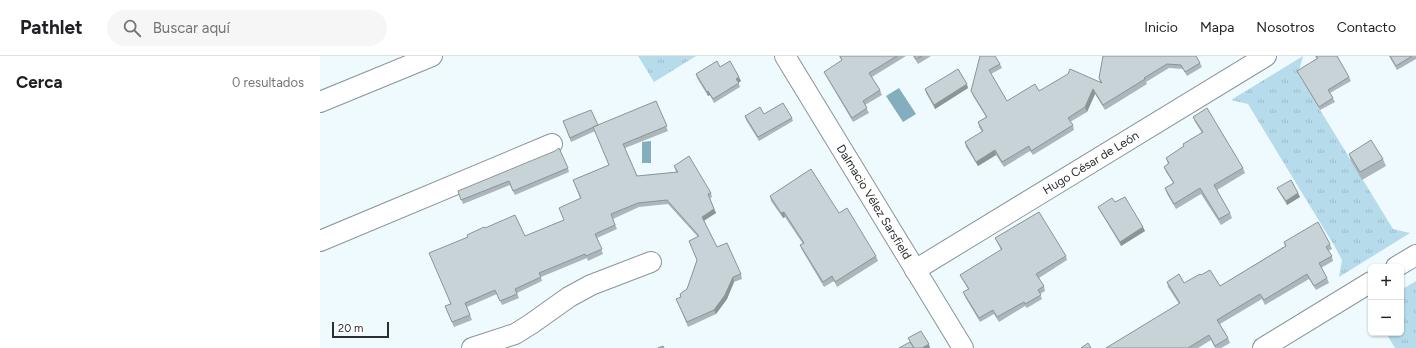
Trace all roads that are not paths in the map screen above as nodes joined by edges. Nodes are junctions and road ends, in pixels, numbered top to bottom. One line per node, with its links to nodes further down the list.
1 (432, 56): 4 (street)
2 (785, 56): 10 (street, Dalmacio Vélez Sarsfield)
3 (1266, 56): 10 (street, Hugo César de León)
4 (320, 102)
5 (552, 144): 6 (street)
6 (320, 241)
7 (1416, 255): 9 (street)
8 (651, 262): 12 (street)
9 (1401, 264)
10 (915, 270): 13 (street, Dalmacio Vélez Sarsfield)
11 (1368, 284): 14 (street)
12 (472, 348)
13 (963, 348)
14 (1263, 348)

